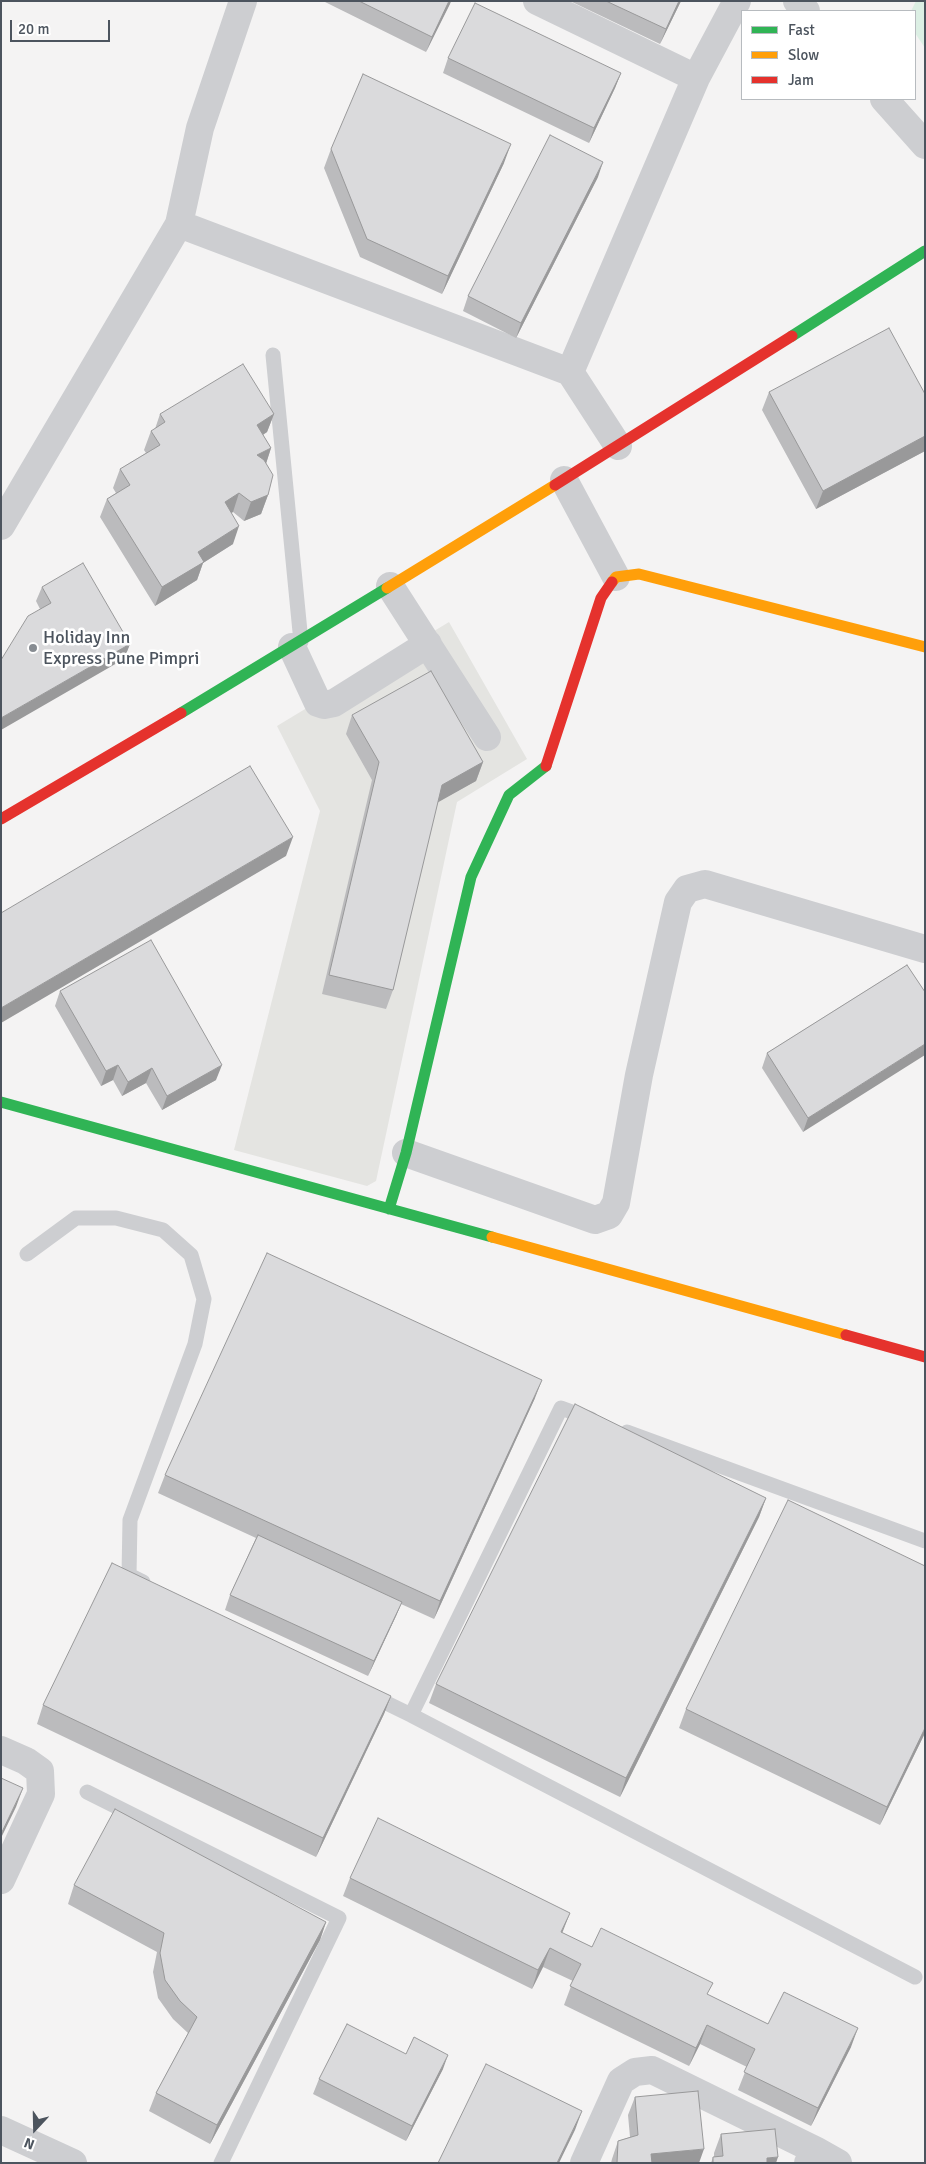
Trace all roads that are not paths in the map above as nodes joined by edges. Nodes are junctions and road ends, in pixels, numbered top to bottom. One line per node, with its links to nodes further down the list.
1 (243, 1): 7 (street)
2 (537, 1): 4 (street)
3 (737, 1): 4 (street)
4 (696, 78): 10 (street)
5 (885, 100): 6 (street)
6 (925, 145)
7 (179, 224): 10 (street); 13 (street)
8 (925, 251): 11 (street)
9 (274, 355): 16 (lane)
10 (570, 372): 11 (street)
11 (618, 446): 12 (street)
12 (564, 480): 14 (street); 15 (street)
13 (1, 526)
14 (616, 577): 18 (street); 23 (street)
15 (390, 586): 16 (street); 17 (street)
16 (296, 644): 17 (street); 20 (street)
17 (428, 644): 19 (street)
18 (925, 647)
19 (487, 737)
20 (1, 820)
21 (925, 949): 23 (street)
22 (1, 1102): 24 (street)
23 (406, 1153): 24 (street)
24 (390, 1209): 26 (street)
25 (27, 1254): 28 (lane)
26 (925, 1357)
27 (925, 1541): 30 (lane)
28 (156, 1588)
29 (358, 1689): 30 (lane)
30 (411, 1715): 34 (lane)
31 (1, 1750): 33 (street)
32 (87, 1792): 38 (lane)
33 (1, 1880)
34 (915, 1977)
35 (1, 2130): 37 (street)
36 (812, 2156): 39 (street); 40 (street)
37 (73, 2163)
38 (221, 2163)
39 (584, 2163)
40 (838, 2163)

